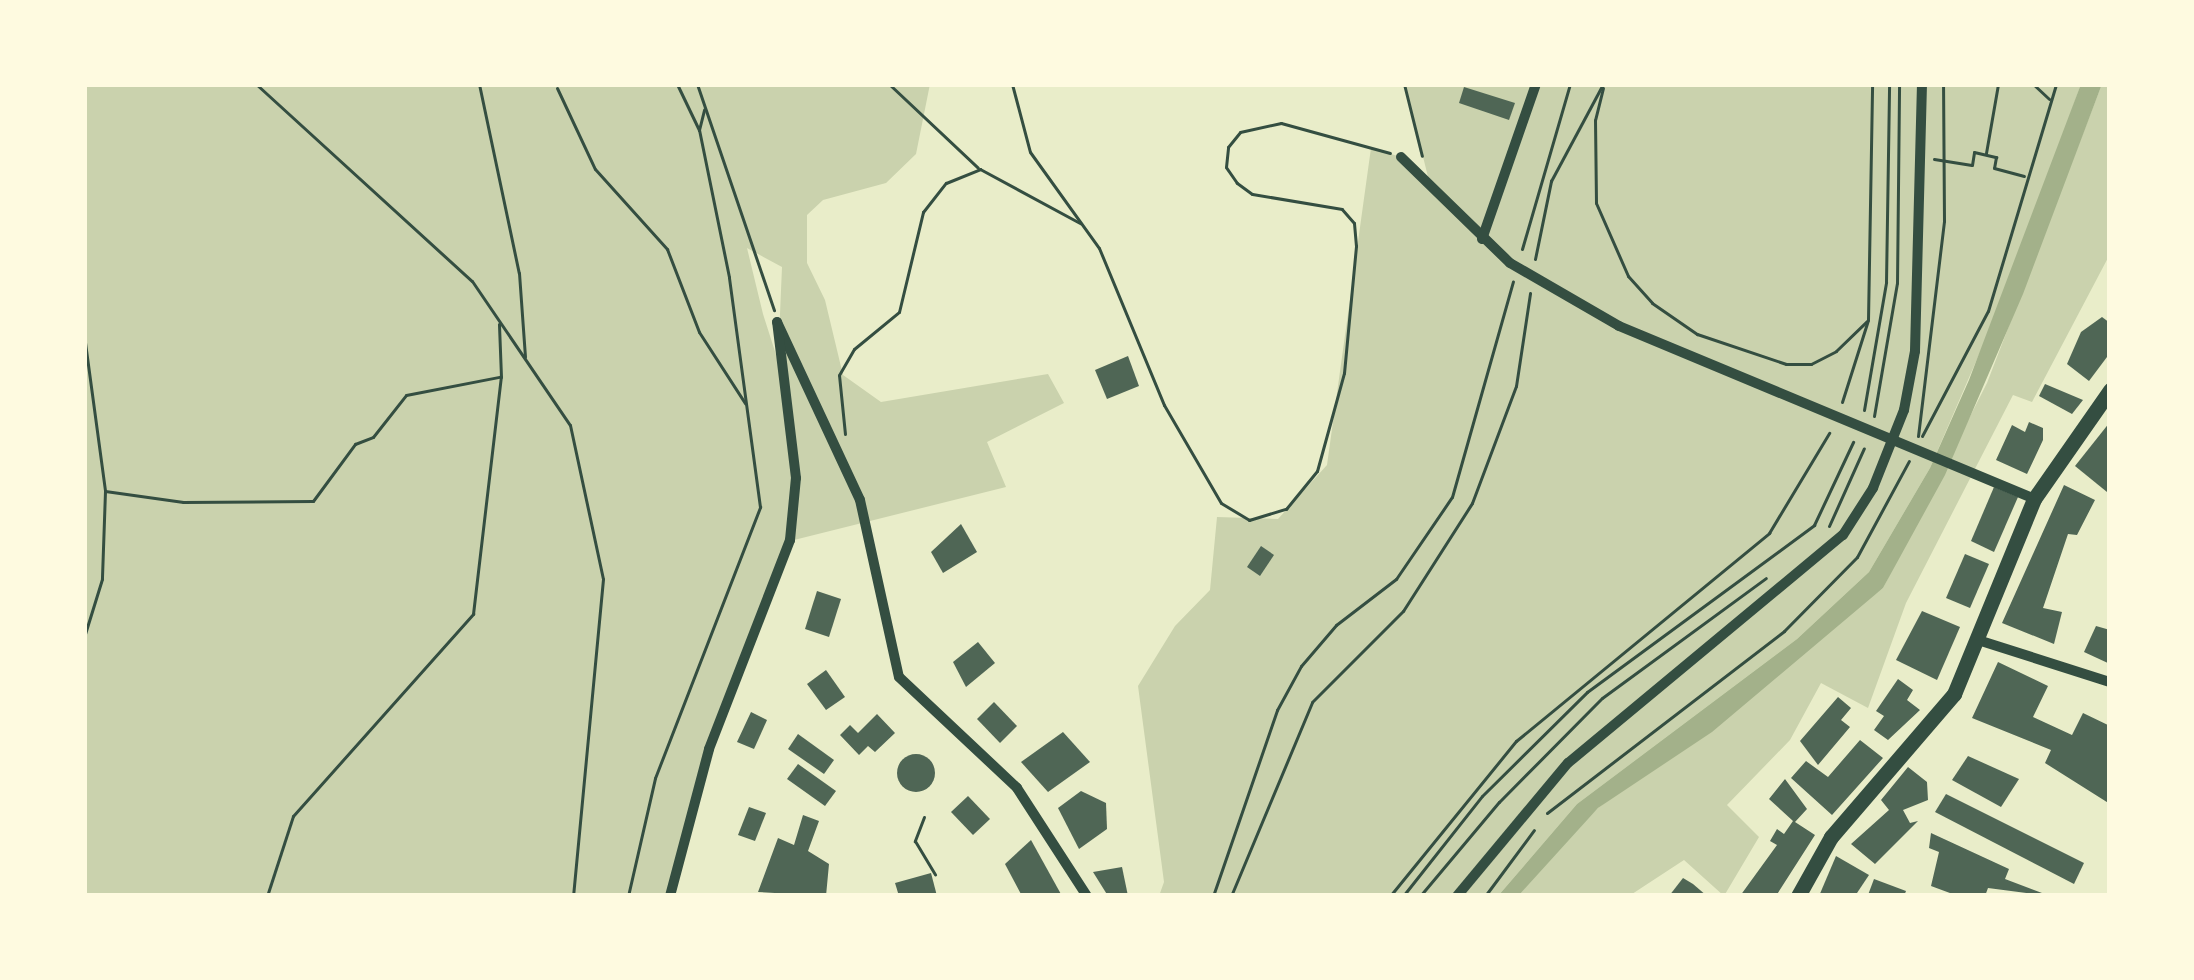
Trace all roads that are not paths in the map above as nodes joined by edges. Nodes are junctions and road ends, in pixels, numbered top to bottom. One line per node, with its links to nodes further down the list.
1 (1536, 84): 4 (street)
2 (1922, 84): 6 (street)
3 (1401, 157): 4 (street)
4 (1482, 239): 6 (street)
5 (2110, 390): 7 (main road)
6 (1895, 438): 7 (street); 12 (street)
7 (2034, 499): 8 (main road)
8 (1978, 640): 9 (street); 13 (main road)
9 (2110, 682)
10 (670, 896): 11 (street)
11 (1087, 896)
12 (1457, 896)
13 (1798, 896)

